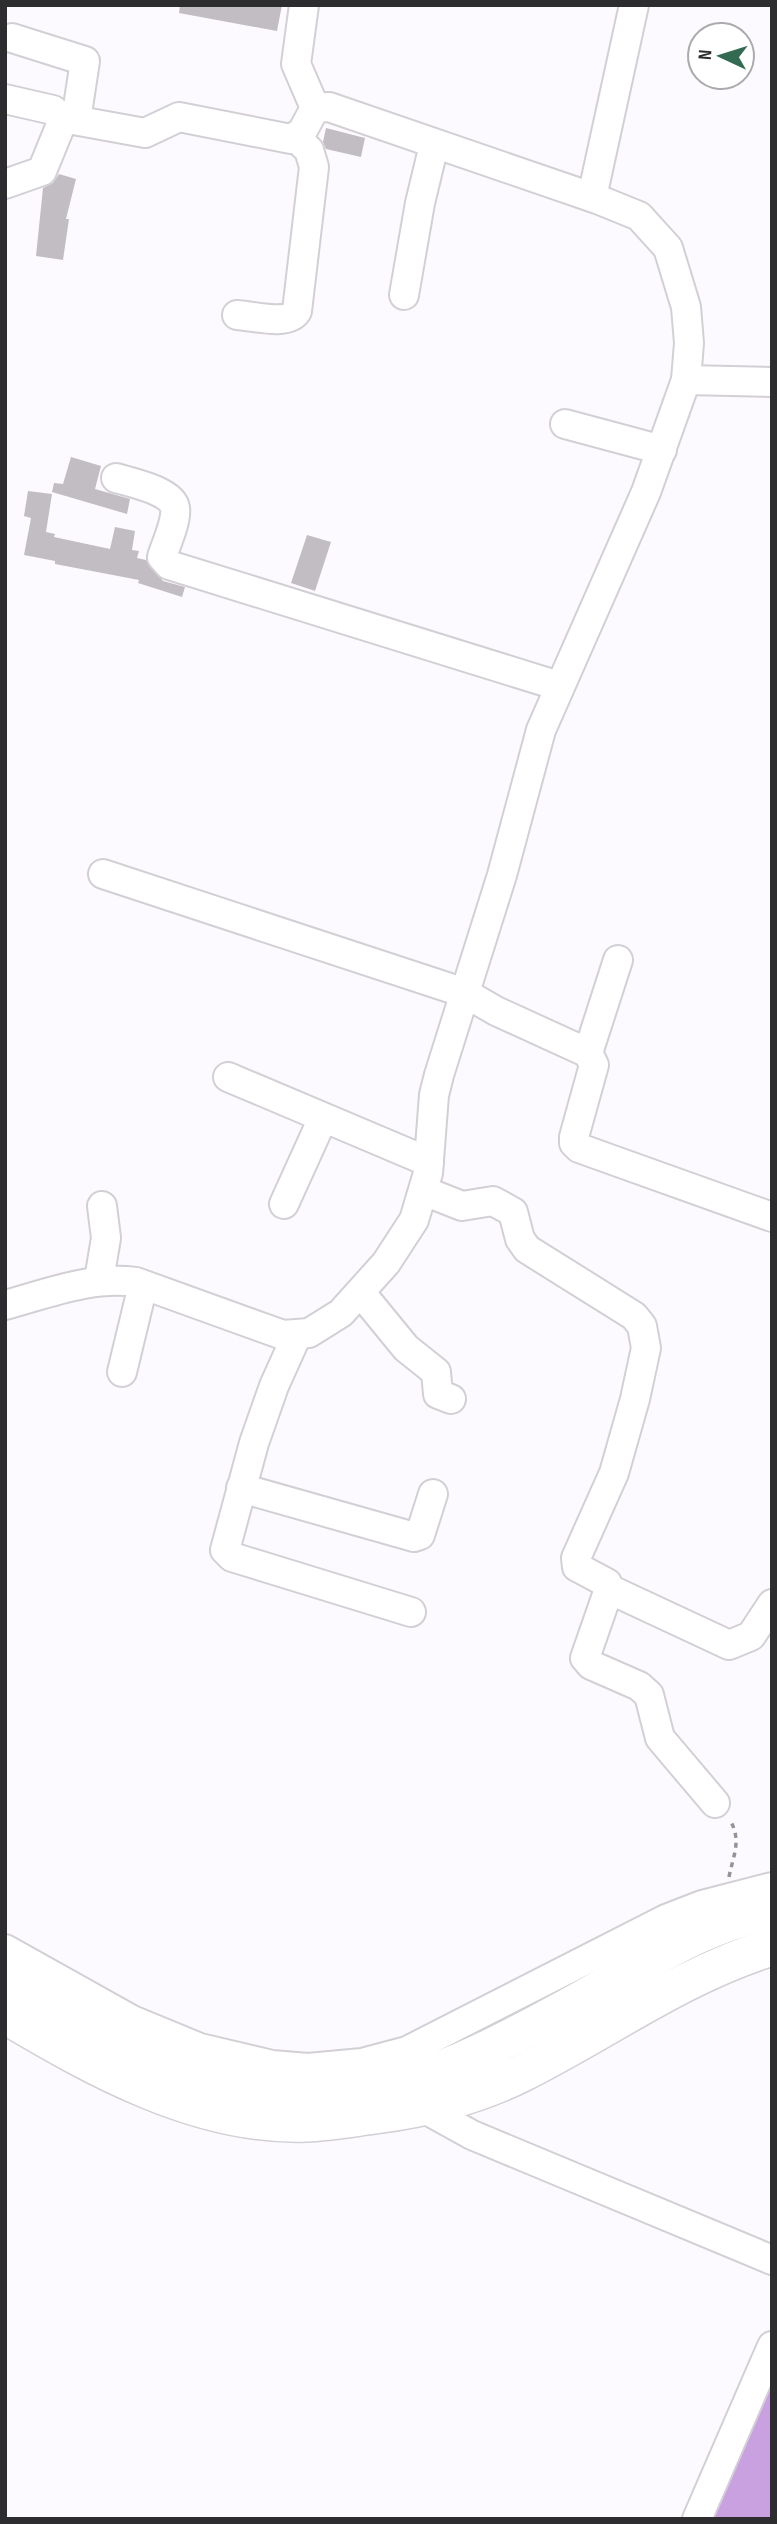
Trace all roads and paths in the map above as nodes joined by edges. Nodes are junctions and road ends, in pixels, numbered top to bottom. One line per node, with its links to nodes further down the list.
1 (304, 5): 5 (street)
2 (634, 5): 10 (street)
3 (12, 38): 6 (street)
4 (5, 99): 6 (street)
5 (314, 108): 7 (street); 8 (street)
6 (71, 120): 7 (street); 9 (street)
7 (296, 138): 12 (street)
8 (435, 145): 10 (street); 11 (street)
9 (5, 184)
10 (592, 197): 13 (street)
11 (404, 296)
12 (237, 315)
13 (686, 380): 14 (street); 16 (street)
14 (772, 382)
15 (565, 424): 16 (street)
16 (662, 450): 18 (street)
17 (116, 478): 18 (street)
18 (559, 686): 21 (street)
19 (103, 874): 21 (street)
20 (618, 960): 22 (street)
21 (465, 993): 22 (street); 25 (street)
22 (588, 1054): 29 (street)
23 (228, 1077): 24 (street)
24 (323, 1118): 25 (street); 27 (street)
25 (429, 1163): 26 (street)
26 (424, 1191): 32 (street); 39 (street)
27 (284, 1204)
28 (102, 1206): 30 (street)
29 (772, 1217)
30 (99, 1280): 31 (street); 33 (street)
31 (143, 1285): 34 (street); 35 (street)
32 (361, 1293): 34 (street); 36 (street)
33 (5, 1305)
34 (297, 1335): 37 (street)
35 (122, 1371)
36 (451, 1399)
37 (241, 1488): 38 (street); 41 (street)
38 (433, 1494)
39 (609, 1589): 40 (street); 42 (street)
40 (772, 1604)
41 (411, 1612)
42 (715, 1803): 44 (path)
43 (772, 1887): 44 (street)
44 (729, 1897): 50 (street)
45 (772, 1911): 50 (main road)
46 (772, 1947): 50 (main road)
47 (5, 1948): 50 (street)
48 (5, 1979): 50 (main road)
49 (5, 2015): 50 (main road)
50 (416, 2079): 51 (street)
51 (772, 2260)
52 (772, 2346): 53 (street)
53 (697, 2519)

